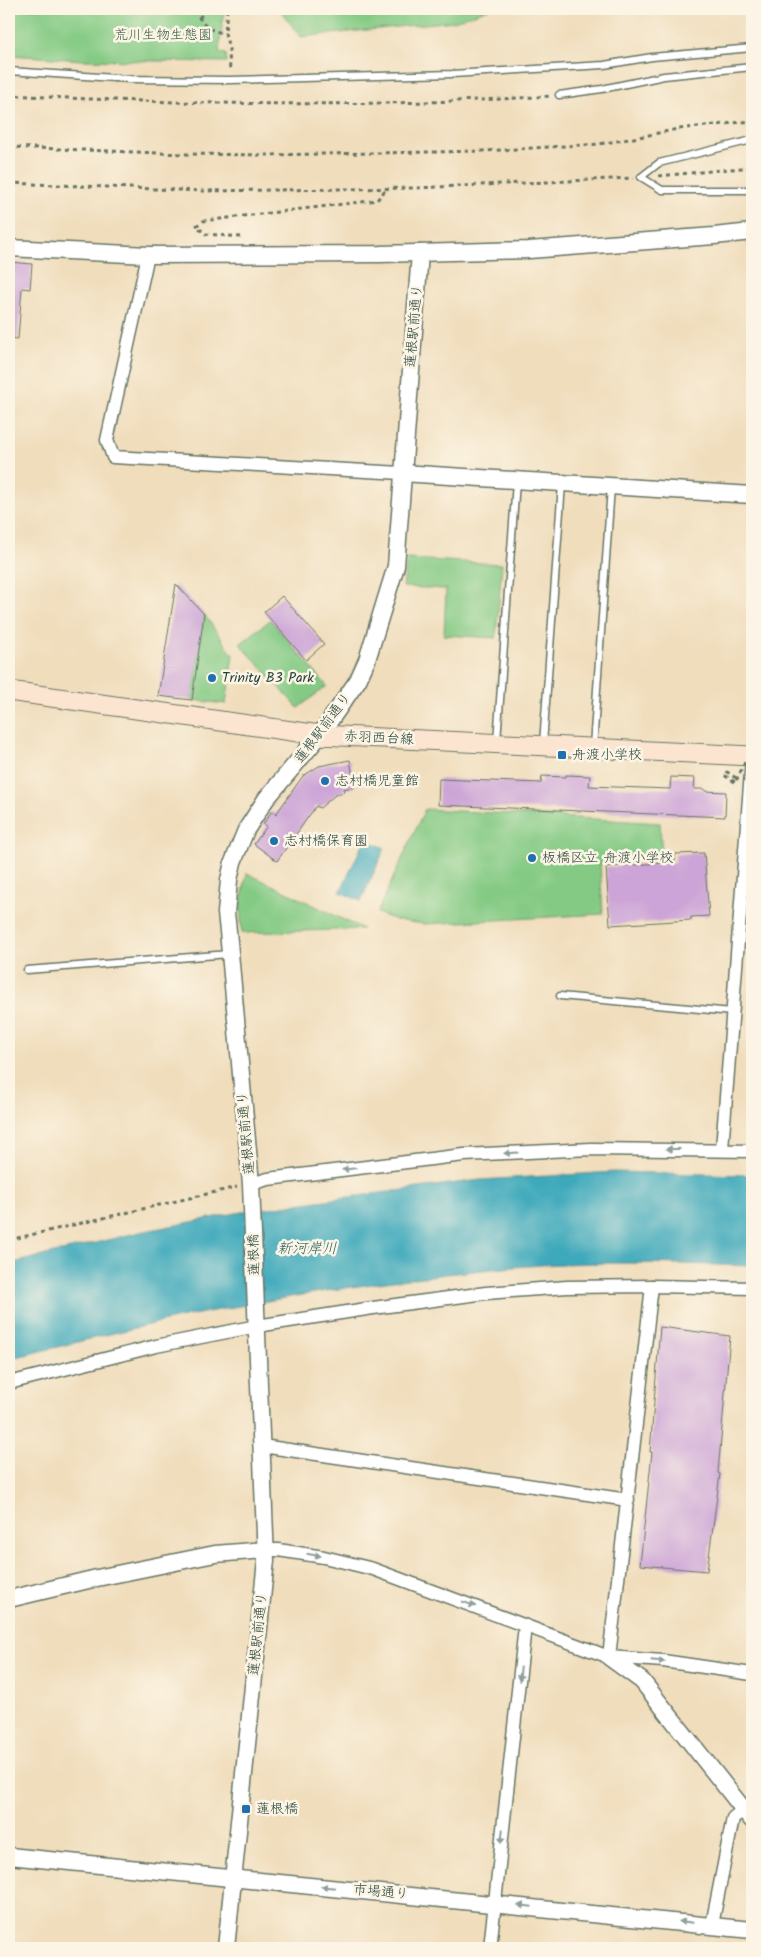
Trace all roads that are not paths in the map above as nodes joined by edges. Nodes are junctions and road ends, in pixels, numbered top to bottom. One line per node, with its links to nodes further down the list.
1 (752, 48): 3 (lane)
2 (752, 67): 4 (lane)
3 (9, 71)
4 (559, 95)
5 (752, 140): 6 (lane)
6 (752, 190)
7 (752, 232): 9 (street)
8 (9, 248): 10 (street)
9 (420, 253): 10 (street); 11 (street, 蓮根駅前通り)
10 (148, 255): 11 (street)
11 (402, 473): 12 (street); 17 (street, 蓮根駅前通り)
12 (516, 480): 13 (street); 18 (lane)
13 (562, 483): 14 (street); 19 (lane)
14 (611, 486): 15 (street); 20 (lane)
15 (752, 495)
16 (9, 691): 17 (main road, 赤羽西台線)
17 (320, 735): 18 (main road, 赤羽西台線); 22 (street, 蓮根駅前通り)
18 (496, 744): 19 (main road, 赤羽西台線)
19 (542, 746): 20 (main road, 赤羽西台線)
20 (592, 749): 21 (main road, 赤羽西台線)
21 (752, 757): 25 (street)
22 (230, 954): 23 (lane); 28 (street, 蓮根駅前通り)
23 (27, 970)
24 (560, 996): 25 (lane)
25 (732, 1012): 26 (street)
26 (722, 1149): 27 (street); 28 (street, one-way to 28)
27 (752, 1151)
28 (251, 1188): 31 (street, 蓮根橋)
29 (652, 1286): 30 (street); 31 (street); 34 (street)
30 (752, 1288)
31 (256, 1322): 32 (street); 33 (street, 蓮根駅前通り)
32 (9, 1383)
33 (262, 1446): 34 (street); 35 (street, 蓮根駅前通り)
34 (628, 1500): 38 (street)
35 (266, 1550): 36 (street); 37 (street, one-way to 37); 42 (street, 蓮根駅前通り)
36 (9, 1599)
37 (525, 1626): 38 (street); 43 (street, one-way to 43)
38 (609, 1657): 39 (street, one-way to 39); 40 (street)
39 (752, 1674)
40 (748, 1814): 44 (street)
41 (9, 1856): 42 (street, 市場通り)
42 (232, 1878): 43 (street, 市場通り, one-way to 42); 46 (street, 蓮根駅前通り)
43 (495, 1903): 44 (street, 市場通り, one-way to 43); 47 (street)
44 (712, 1925): 45 (street, 市場通り)
45 (752, 1930)
46 (226, 1948)
47 (490, 1948)

